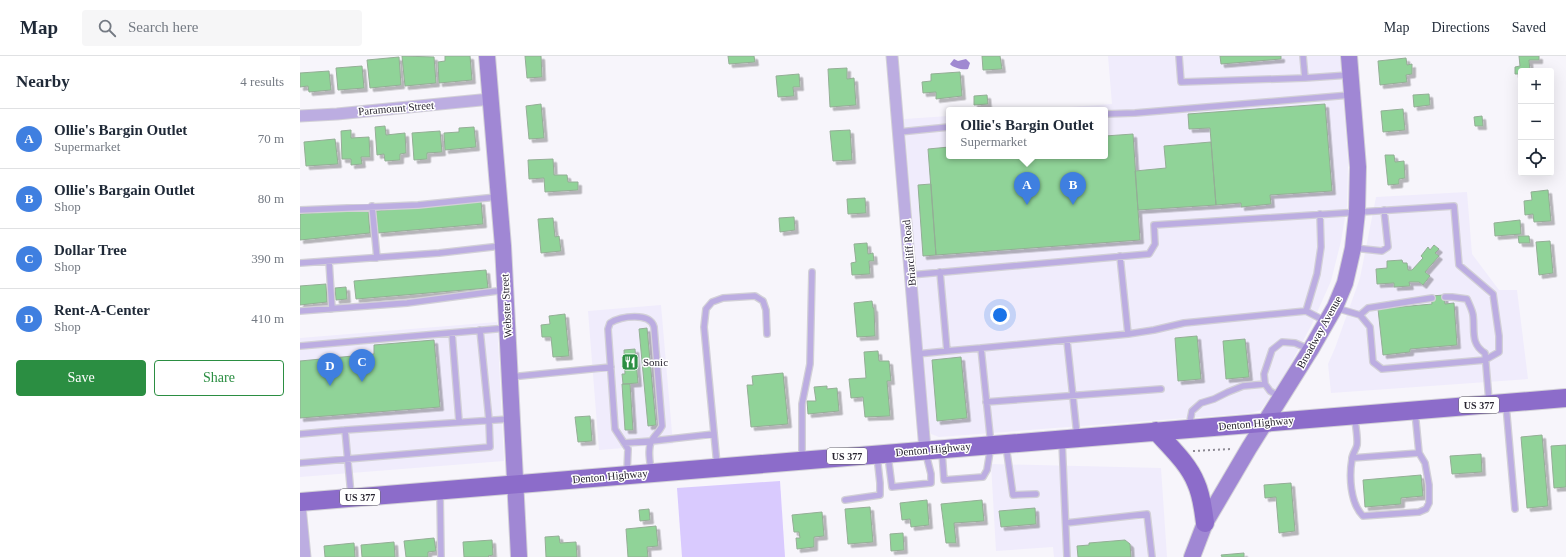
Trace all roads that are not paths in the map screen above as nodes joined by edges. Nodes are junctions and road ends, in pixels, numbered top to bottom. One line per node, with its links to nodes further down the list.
1 (487, 56): 9 (main road, Webster Street)
2 (892, 56): 13 (street, Briarcliff Road)
3 (1179, 56): 7 (lane)
4 (1304, 56): 7 (lane)
5 (1349, 56): 6 (main road, Broadway Avenue)
6 (1350, 74): 7 (lane); 8 (main road, Broadway Avenue)
7 (1305, 78)
8 (1352, 95): 10 (lane); 18 (main road, Broadway Avenue)
9 (491, 99): 11 (street, Paramount Street); 14 (main road, Webster Street)
10 (1108, 114)
11 (300, 116)
12 (946, 127): 13 (lane)
13 (899, 132): 28 (street, Briarcliff Road)
14 (499, 197): 15 (lane); 20 (main road, Webster Street)
15 (372, 206): 16 (lane); 23 (lane)
16 (300, 210)
17 (1384, 210): 18 (lane); 21 (lane); 49 (lane)
18 (1357, 212): 19 (lane); 21 (main road, Broadway Avenue)
19 (1320, 214): 22 (lane); 35 (lane)
20 (503, 246): 23 (lane); 29 (main road, Webster Street)
21 (1353, 248): 32 (main road, Broadway Avenue)
22 (1120, 256): 27 (lane); 42 (lane)
23 (377, 258): 24 (lane)
24 (329, 261): 25 (lane); 33 (lane)
25 (300, 263)
26 (812, 272): 79 (lane)
27 (940, 272): 28 (lane); 47 (lane)
28 (910, 275): 48 (street, Briarcliff Road)
29 (506, 290): 33 (lane); 38 (main road, Webster Street)
30 (1432, 298): 36 (lane)
31 (1445, 298): 49 (lane)
32 (1335, 307): 36 (lane); 37 (main road, Broadway Avenue)
33 (332, 308): 34 (lane)
34 (300, 311)
35 (1306, 311): 37 (lane); 42 (lane)
36 (1360, 315): 49 (lane)
37 (1327, 322): 46 (main road, Broadway Avenue)
38 (507, 328): 39 (lane); 51 (main road, Webster Street)
39 (480, 330): 40 (lane); 62 (lane)
40 (452, 333): 44 (lane); 63 (lane)
41 (767, 334): 69 (lane)
42 (1128, 334): 43 (lane)
43 (1067, 341): 45 (lane); 54 (lane)
44 (300, 346)
45 (981, 348): 47 (lane); 57 (lane)
46 (1311, 349): 52 (lane); 55 (main road, Broadway Avenue)
47 (947, 351): 48 (lane)
48 (917, 354): 74 (street, Briarcliff Road)
49 (1485, 360): 58 (lane)
50 (611, 367): 51 (lane); 71 (lane); 72 (lane)
51 (510, 377): 61 (main road, Webster Street)
52 (1265, 384): 55 (lane); 65 (lane)
53 (1160, 389): 54 (lane)
54 (1072, 396): 57 (lane); 70 (lane)
55 (1281, 398): 64 (main road, Broadway Avenue)
56 (1566, 398): 58 (main road, Denton Highway / US 377)
57 (986, 402): 73 (lane)
58 (1497, 403): 59 (main road, Denton Highway / US 377); 91 (lane)
59 (1415, 410): 60 (main road, Denton Highway / US 377); 76 (lane)
60 (1354, 414): 64 (main road, Denton Highway / US 377); 77 (lane)
61 (512, 419): 62 (lane); 84 (main road, Webster Street)
62 (489, 420): 63 (lane); 78 (lane)
63 (459, 421): 66 (lane)
64 (1267, 422): 65 (main road, Denton Highway / US 377); 93 (main road, Broadway Avenue)
65 (1189, 428): 67 (main road, Denton Highway / US 377)
66 (345, 430): 68 (lane); 78 (lane)
67 (1156, 431): 70 (main road, Denton Highway / US 377); 93 (main road)
68 (300, 434)
69 (714, 434): 71 (lane); 81 (lane)
70 (1070, 438): 73 (main road, Denton Highway / US 377); 92 (lane)
71 (652, 442): 72 (lane); 82 (lane)
72 (624, 443): 83 (lane)
73 (998, 444): 74 (main road, Denton Highway / US 377); 74 (lane); 86 (lane)
74 (933, 449): 75 (main road, Denton Highway / US 377); 75 (lane)
75 (882, 453): 79 (main road, Denton Highway / US 377); 88 (lane)
76 (1418, 453): 77 (lane); 77 (lane)
77 (1352, 458)
78 (348, 459): 80 (lane); 87 (lane)
79 (802, 460): 81 (main road, Denton Highway / US 377)
80 (300, 463)
81 (717, 467): 82 (main road, Denton Highway / US 377)
82 (652, 472): 83 (main road, Denton Highway / US 377)
83 (627, 474): 84 (main road, Denton Highway / US 377)
84 (516, 483): 85 (main road, Denton Highway / US 377); 96 (main road, Webster Street)
85 (440, 490): 87 (main road, Denton Highway / US 377); 95 (lane)
86 (1036, 494)
87 (351, 498): 89 (main road, Denton Highway / US 377)
88 (845, 500)
89 (300, 502)
90 (300, 506): 94 (street)
91 (1515, 509)
92 (1066, 523): 97 (lane); 98 (lane)
93 (1205, 523): 99 (main road, Broadway Avenue)
94 (305, 557)
95 (441, 557)
96 (519, 557)
97 (1067, 557)
98 (1152, 557)
99 (1192, 557)

